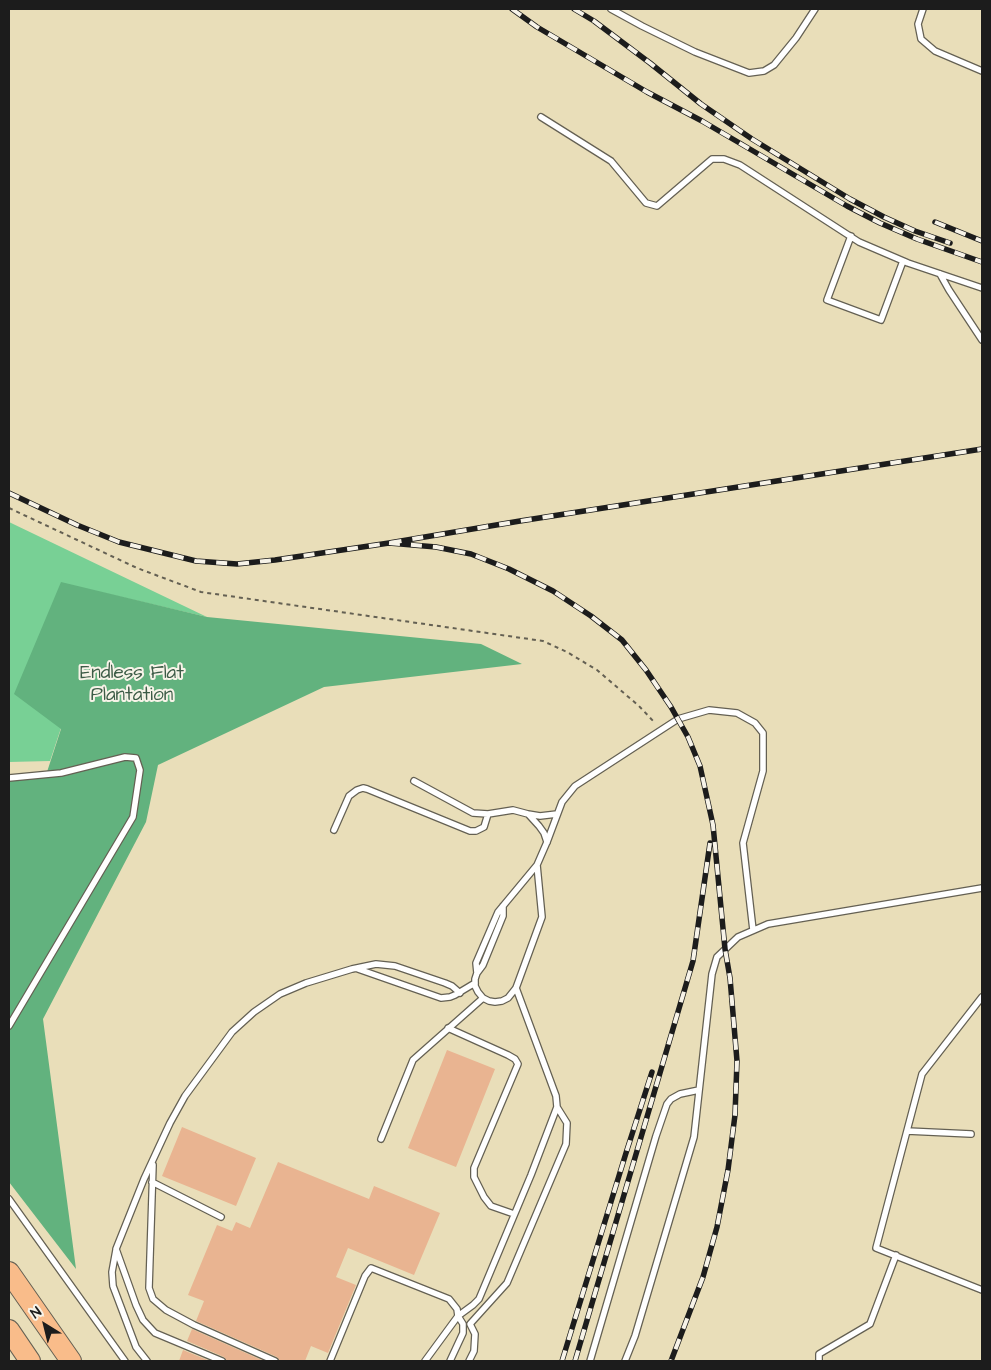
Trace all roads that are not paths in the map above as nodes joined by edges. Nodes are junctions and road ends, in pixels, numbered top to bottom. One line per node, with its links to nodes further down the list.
1 (611, 9): 2 (lane)
2 (815, 9)
3 (923, 9): 4 (lane)
4 (982, 71)
5 (541, 117): 6 (lane)
6 (851, 236): 7 (lane); 7 (lane)
7 (903, 261): 8 (lane)
8 (940, 274): 9 (lane); 10 (lane)
9 (982, 288)
10 (982, 340)
11 (9, 778): 27 (lane)
12 (414, 781): 13 (lane)
13 (488, 814): 14 (lane); 16 (lane)
14 (528, 814): 15 (lane); 17 (lane)
15 (557, 814): 17 (lane); 20 (lane)
16 (334, 830)
17 (547, 842): 18 (lane)
18 (536, 865): 22 (lane); 23 (lane)
19 (982, 888): 20 (lane)
20 (753, 930): 29 (lane)
21 (356, 968): 24 (lane); 24 (lane); 34 (lane)
22 (475, 984): 24 (lane); 26 (lane)
23 (516, 988): 26 (lane); 30 (lane)
24 (460, 993)
25 (982, 997): 31 (lane)
26 (483, 998): 28 (lane)
27 (9, 1026)
28 (448, 1028): 33 (lane); 37 (lane)
29 (699, 1090): 55 (lane); 56 (lane)
30 (557, 1107): 37 (lane); 54 (lane)
31 (907, 1131): 32 (lane); 40 (lane)
32 (971, 1134)
33 (380, 1139)
34 (153, 1160): 35 (lane); 39 (lane)
35 (152, 1182): 38 (lane); 50 (lane)
36 (9, 1199): 47 (lane)
37 (514, 1214): 43 (lane)
38 (222, 1217)
39 (116, 1249): 48 (lane); 49 (lane)
40 (896, 1255): 42 (lane); 57 (lane)
41 (9, 1272): 46 (highway)
42 (982, 1290)
43 (458, 1316): 51 (lane); 52 (lane); 53 (lane)
44 (9, 1330): 45 (highway)
45 (30, 1361)
46 (71, 1361)
47 (125, 1361)
48 (148, 1361)
49 (222, 1361)
50 (275, 1361)
51 (330, 1361)
52 (426, 1361)
53 (450, 1361)
54 (469, 1361)
55 (590, 1361)
56 (625, 1361)
57 (819, 1361)

